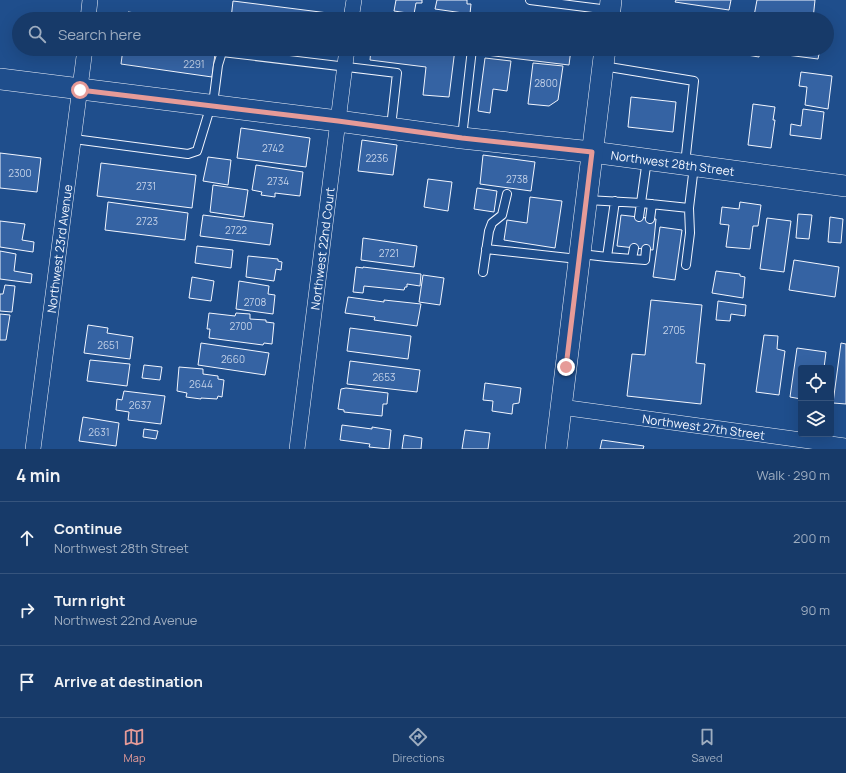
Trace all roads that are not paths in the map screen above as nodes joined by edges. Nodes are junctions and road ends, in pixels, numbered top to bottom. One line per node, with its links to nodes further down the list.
1 (90, 0): 5 (street)
2 (354, 0): 6 (street)
3 (530, 0): 4 (lane)
4 (610, 10)
5 (89, 12)
6 (352, 12)
7 (83, 56): 15 (street, Northwest 23rd Avenue)
8 (221, 56): 16 (lane)
9 (257, 56): 13 (lane)
10 (347, 56): 13 (street, Northwest 22nd Court)
11 (471, 56): 19 (lane)
12 (604, 58): 21 (street); 23 (lane)
13 (345, 66): 17 (street, Northwest 22nd Court); 18 (lane)
14 (0, 79): 15 (street, Northwest 28th Street)
15 (80, 90): 16 (street, Northwest 28th Street); 20 (street, Northwest 23rd Avenue)
16 (212, 105): 17 (street, Northwest 28th Street); 20 (lane)
17 (338, 121): 18 (street, Northwest 28th Street); 44 (street, Northwest 22nd Court)
18 (390, 128): 19 (street, Northwest 28th Street)
19 (462, 138): 21 (street, Northwest 28th Street)
20 (74, 139): 43 (street, Northwest 23rd Avenue)
21 (592, 152): 22 (street, Northwest 28th Street); 26 (street)
22 (647, 159): 23 (street, Northwest 28th Street); 28 (lane)
23 (690, 165): 24 (street, Northwest 28th Street); 30 (lane)
24 (846, 186)
25 (507, 194): 34 (lane)
26 (586, 200): 27 (lane); 36 (street)
27 (615, 201): 28 (lane); 37 (lane)
28 (641, 203): 29 (lane); 31 (lane)
29 (652, 204): 30 (lane); 32 (lane)
30 (689, 208): 39 (lane)
31 (639, 217)
32 (650, 219)
33 (634, 248): 38 (lane)
34 (486, 249): 36 (lane); 40 (lane)
35 (646, 249): 38 (lane)
36 (579, 256): 37 (lane); 41 (street)
37 (607, 257): 38 (lane)
38 (632, 259)
39 (686, 265)
40 (483, 272)
41 (561, 407): 42 (street, Northwest 27th Street); 45 (street)
42 (846, 446)
43 (33, 449)
44 (297, 449)
45 (556, 449)

